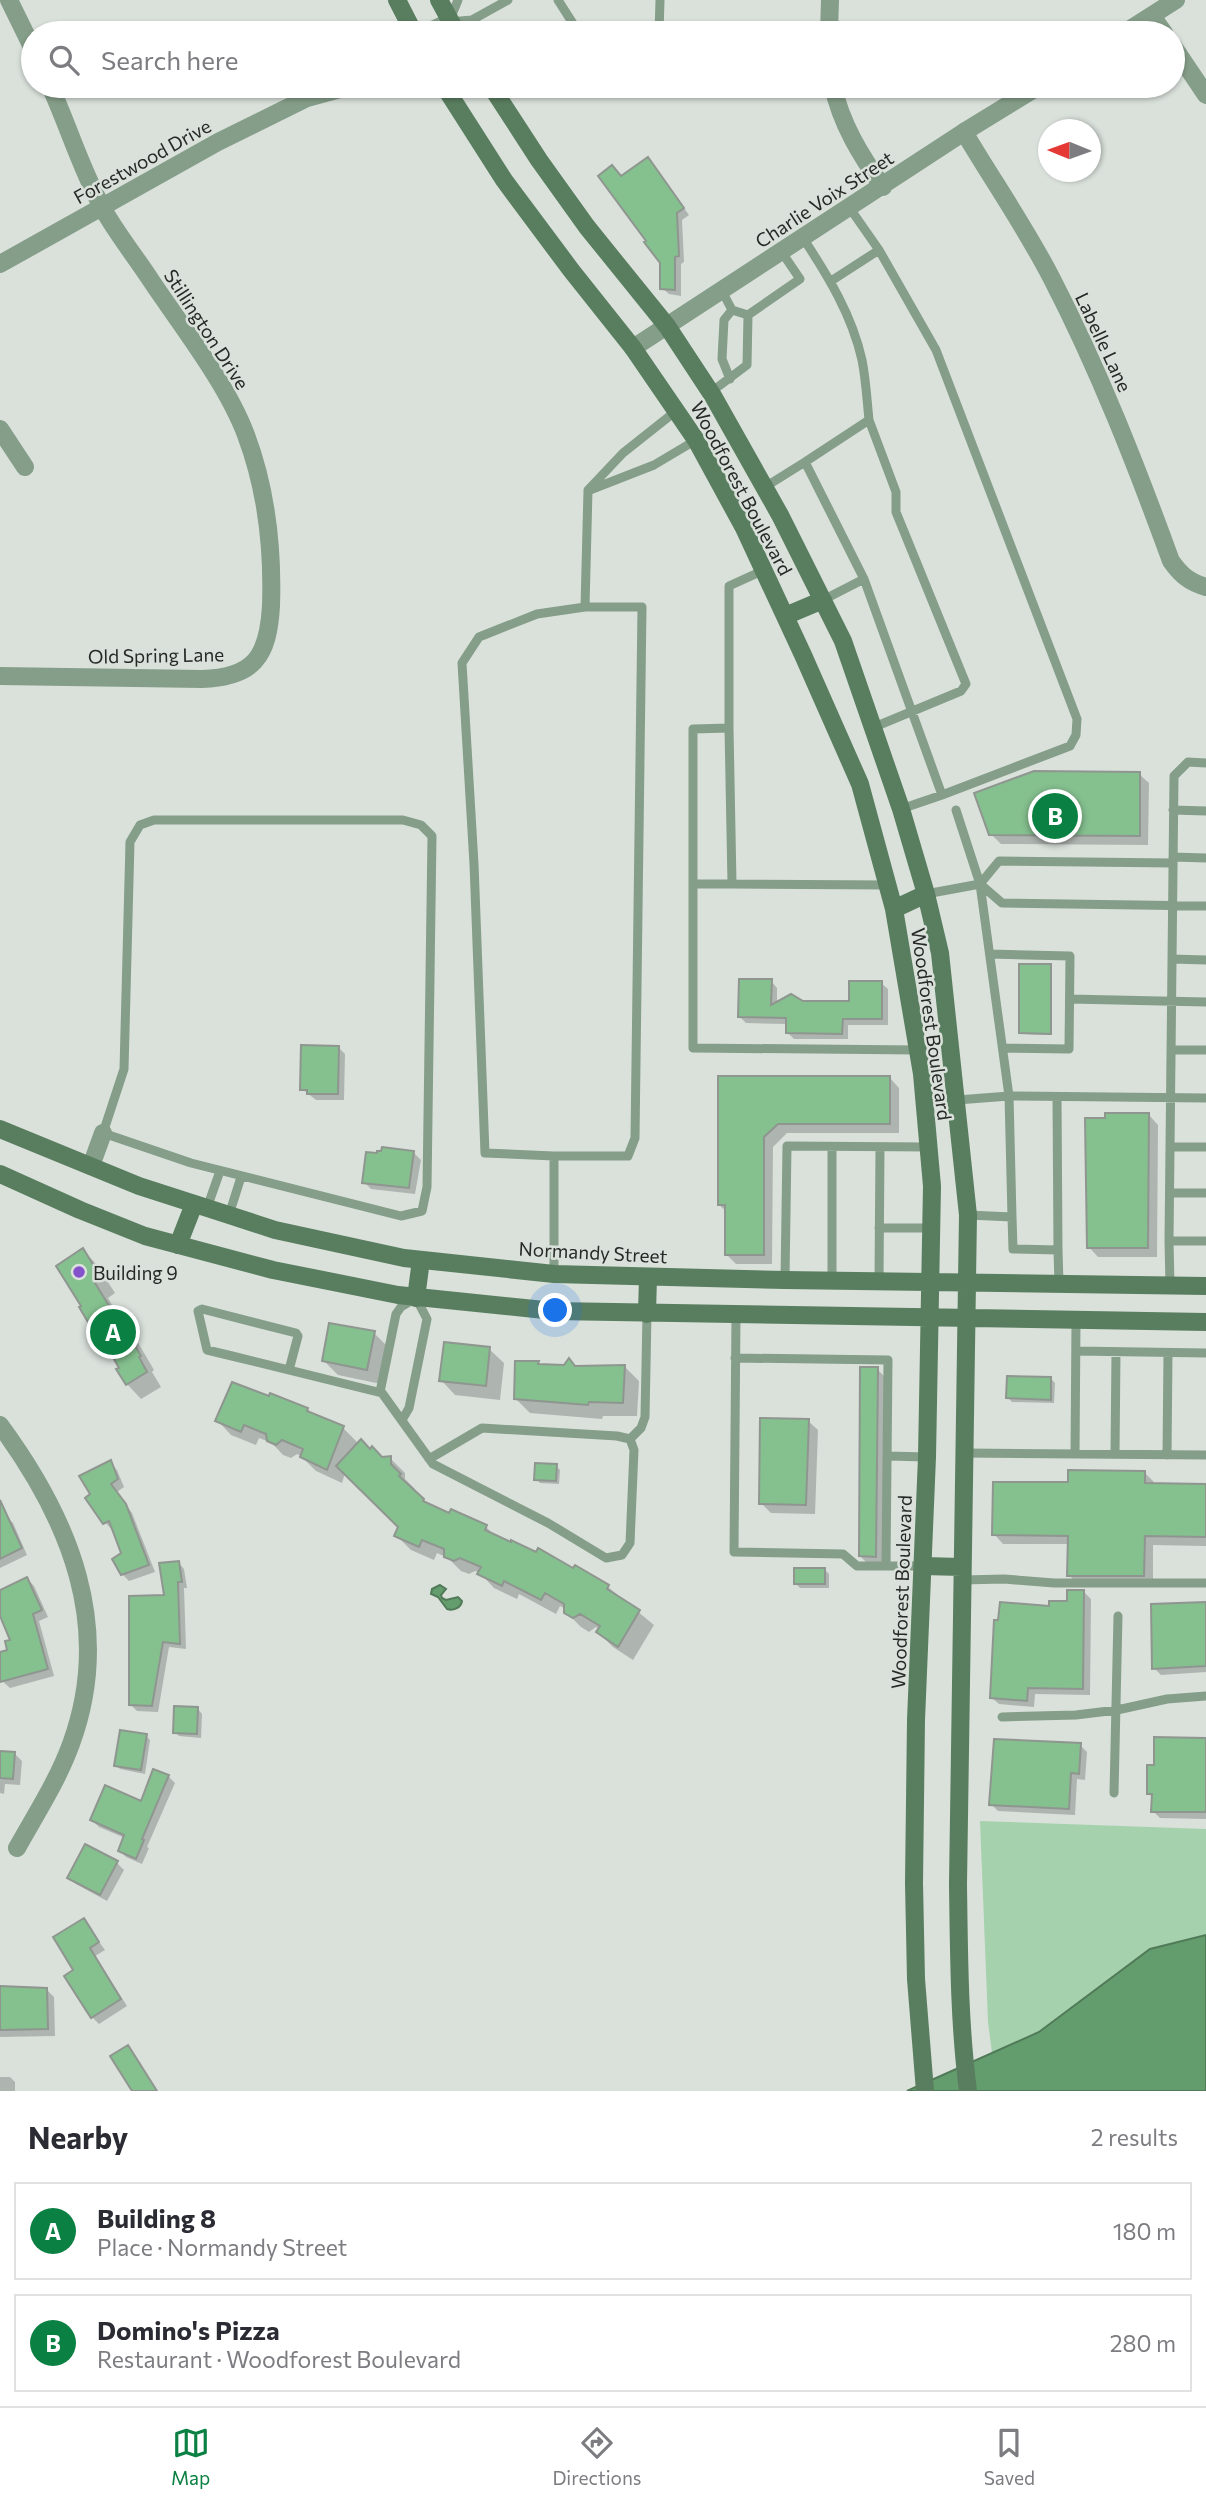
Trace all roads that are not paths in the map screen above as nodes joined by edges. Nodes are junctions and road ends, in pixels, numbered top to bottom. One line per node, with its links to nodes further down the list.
1 (9, 0): 20 (street)
2 (397, 0): 11 (main road)
3 (439, 0): 12 (main road)
4 (458, 0): 13 (lane)
5 (508, 0): 14 (lane)
6 (558, 0): 15 (lane)
7 (660, 0): 16 (lane)
8 (830, 0): 17 (street)
9 (1176, 0): 10 (street)
10 (1153, 16): 18 (street); 19 (street)
11 (408, 21)
12 (450, 21)
13 (454, 21)
14 (469, 21)
15 (571, 21)
16 (659, 21)
17 (829, 21)
18 (1144, 21)
19 (1156, 21)
20 (21, 24)
21 (1185, 64): 22 (street)
22 (1206, 95)
23 (55, 98): 31 (street, Stillington Drive)
24 (302, 98): 31 (street, Forestwood Drive)
25 (452, 98): 42 (main road, Woodforest Boulevard)
26 (499, 98): 41 (main road, Woodforest Boulevard)
27 (835, 98): 30 (street)
28 (1019, 98): 29 (street, Charlie Voix Street)
29 (964, 132): 30 (street, Charlie Voix Street); 55 (street, Labelle Lane)
30 (883, 187): 32 (street, Charlie Voix Street)
31 (102, 207): 36 (street, Forestwood Drive); 58 (street, Stillington Drive)
32 (849, 207): 33 (street, Charlie Voix Street); 34 (lane)
33 (803, 238): 35 (street, Charlie Voix Street); 37 (lane)
34 (879, 250): 37 (lane); 65 (lane)
35 (780, 251): 38 (street, Charlie Voix Street); 40 (lane)
36 (0, 264)
37 (831, 281): 46 (lane)
38 (722, 291): 39 (lane); 41 (street, Charlie Voix Street)
39 (732, 310): 40 (lane); 43 (lane)
40 (748, 315): 43 (lane)
41 (667, 326): 42 (street, Charlie Voix Street); 44 (main road, Woodforest Boulevard)
42 (633, 348): 45 (main road, Woodforest Boulevard)
43 (730, 379): 44 (lane)
44 (711, 392): 51 (main road, Woodforest Boulevard)
45 (677, 410): 48 (main road, Woodforest Boulevard); 52 (lane)
46 (869, 420): 49 (lane); 61 (lane)
47 (0, 429): 50 (street)
48 (696, 440): 52 (lane); 53 (main road, Woodforest Boulevard)
49 (805, 461): 51 (lane); 54 (lane)
50 (25, 467)
51 (765, 487): 56 (main road, Woodforest Boulevard)
52 (588, 490): 57 (lane)
53 (764, 570): 59 (main road, Woodforest Boulevard); 63 (lane)
54 (864, 579): 56 (lane); 61 (lane)
55 (1206, 587)
56 (822, 600): 59 (main road); 62 (main road, Woodforest Boulevard)
57 (585, 607): 102 (lane); 102 (lane)
58 (270, 613): 60 (street, Old Spring Lane)
59 (785, 616): 75 (main road, Woodforest Boulevard)
60 (0, 676)
61 (911, 712): 62 (lane); 65 (lane)
62 (872, 727): 66 (main road, Woodforest Boulevard)
63 (729, 729): 72 (lane); 73 (lane)
64 (1206, 762): 68 (lane)
65 (942, 796): 66 (lane)
66 (901, 809): 76 (main road, Woodforest Boulevard)
67 (956, 810): 74 (lane)
68 (1173, 810): 69 (lane); 71 (lane)
69 (1206, 811)
70 (1206, 858): 71 (lane)
71 (1173, 860): 74 (lane); 77 (lane)
72 (693, 884): 73 (lane); 87 (lane)
73 (732, 884): 75 (lane)
74 (980, 884): 76 (lane); 77 (lane); 80 (lane)
75 (888, 886): 79 (main road, Woodforest Boulevard)
76 (926, 894): 79 (main road); 94 (main road, Woodforest Boulevard)
77 (1172, 905): 78 (lane); 81 (lane)
78 (1206, 906)
79 (894, 909): 87 (main road, Woodforest Boulevard)
80 (990, 954): 83 (lane); 86 (lane)
81 (1172, 959): 82 (lane); 84 (lane)
82 (1206, 960)
83 (1070, 999): 84 (lane); 86 (lane)
84 (1171, 1002): 85 (lane); 88 (lane)
85 (1206, 1002)
86 (1003, 1048): 90 (lane)
87 (918, 1050): 99 (main road, Woodforest Boulevard)
88 (1171, 1050): 89 (lane); 92 (lane)
89 (1206, 1050)
90 (1009, 1096): 91 (lane); 94 (lane); 112 (lane)
91 (1057, 1097): 92 (lane); 118 (lane)
92 (1171, 1098): 93 (lane); 100 (lane)
93 (1206, 1098)
94 (957, 1100): 111 (main road, Woodforest Boulevard)
95 (0, 1129): 103 (main road, Normandy Street)
96 (103, 1133): 103 (street); 104 (lane); 106 (lane)
97 (832, 1147): 98 (lane); 122 (lane); 123 (lane)
98 (880, 1147): 99 (lane); 113 (lane)
99 (929, 1147): 114 (main road, Woodforest Boulevard)
100 (1170, 1147): 101 (lane); 107 (lane)
101 (1206, 1147)
102 (554, 1156): 120 (lane)
103 (91, 1166): 109 (main road, Normandy Street)
104 (220, 1171): 106 (lane); 109 (lane)
105 (0, 1174): 117 (main road)
106 (241, 1177): 110 (lane)
107 (1170, 1193): 108 (lane); 115 (lane)
108 (1206, 1193)
109 (200, 1206): 110 (main road, Normandy Street); 117 (main road)
110 (229, 1215): 119 (main road, Normandy Street)
111 (968, 1216): 112 (lane); 126 (main road, Woodforest Boulevard)
112 (1012, 1217): 118 (lane)
113 (879, 1228): 114 (lane); 124 (lane)
114 (933, 1228): 125 (main road, Woodforest Boulevard)
115 (1170, 1241): 116 (lane); 128 (lane)
116 (1206, 1241)
117 (178, 1245): 130 (main road)
118 (1058, 1250): 127 (lane)
119 (421, 1259): 120 (main road, Normandy Street); 130 (main road)
120 (554, 1274): 121 (main road, Normandy Street)
121 (648, 1277): 122 (main road, Normandy Street); 131 (main road)
122 (785, 1280): 123 (main road, Normandy Street)
123 (832, 1281): 124 (main road, Normandy Street)
124 (879, 1282): 125 (main road, Normandy Street)
125 (931, 1283): 126 (main road, Normandy Street); 133 (main road, Woodforest Boulevard)
126 (967, 1283): 127 (main road, Normandy Street); 134 (main road, Woodforest Boulevard)
127 (1059, 1284): 128 (main road, Normandy Street)
128 (1170, 1286): 129 (main road, Normandy Street)
129 (1206, 1286)
130 (416, 1298): 131 (main road); 143 (lane); 144 (lane)
131 (647, 1314): 132 (main road); 146 (lane)
132 (736, 1315): 133 (main road); 141 (lane)
133 (930, 1317): 134 (main road); 153 (main road, Woodforest Boulevard)
134 (966, 1318): 135 (main road); 147 (main road, Woodforest Boulevard)
135 (1076, 1321): 136 (main road); 137 (lane)
136 (1206, 1322)
137 (1076, 1351): 138 (lane); 148 (lane)
138 (1116, 1352): 139 (lane); 149 (lane)
139 (1167, 1353): 140 (lane); 150 (lane)
140 (1206, 1353)
141 (735, 1358): 152 (lane); 155 (lane)
142 (289, 1370): 142 (lane); 143 (lane)
143 (380, 1392): 144 (lane)
144 (402, 1420): 154 (lane)
145 (0, 1426): 164 (street)
146 (630, 1439): 154 (lane); 154 (lane)
147 (964, 1453): 148 (lane); 157 (main road, Woodforest Boulevard)
148 (1074, 1454): 149 (lane)
149 (1115, 1454): 150 (lane)
150 (1167, 1455): 151 (lane)
151 (1206, 1455)
152 (887, 1456): 153 (lane); 155 (lane)
153 (927, 1457): 156 (main road, Woodforest Boulevard)
154 (429, 1460)
155 (886, 1566): 156 (lane)
156 (923, 1566): 157 (main road); 165 (main road, Woodforest Boulevard)
157 (962, 1574): 158 (lane); 166 (main road, Woodforest Boulevard)
158 (1206, 1583)
159 (1118, 1616): 161 (lane)
160 (1206, 1696): 161 (lane)
161 (1117, 1710): 162 (lane); 163 (lane)
162 (1002, 1717)
163 (1114, 1793)
164 (17, 1848)
165 (925, 2091)
166 (968, 2091)

